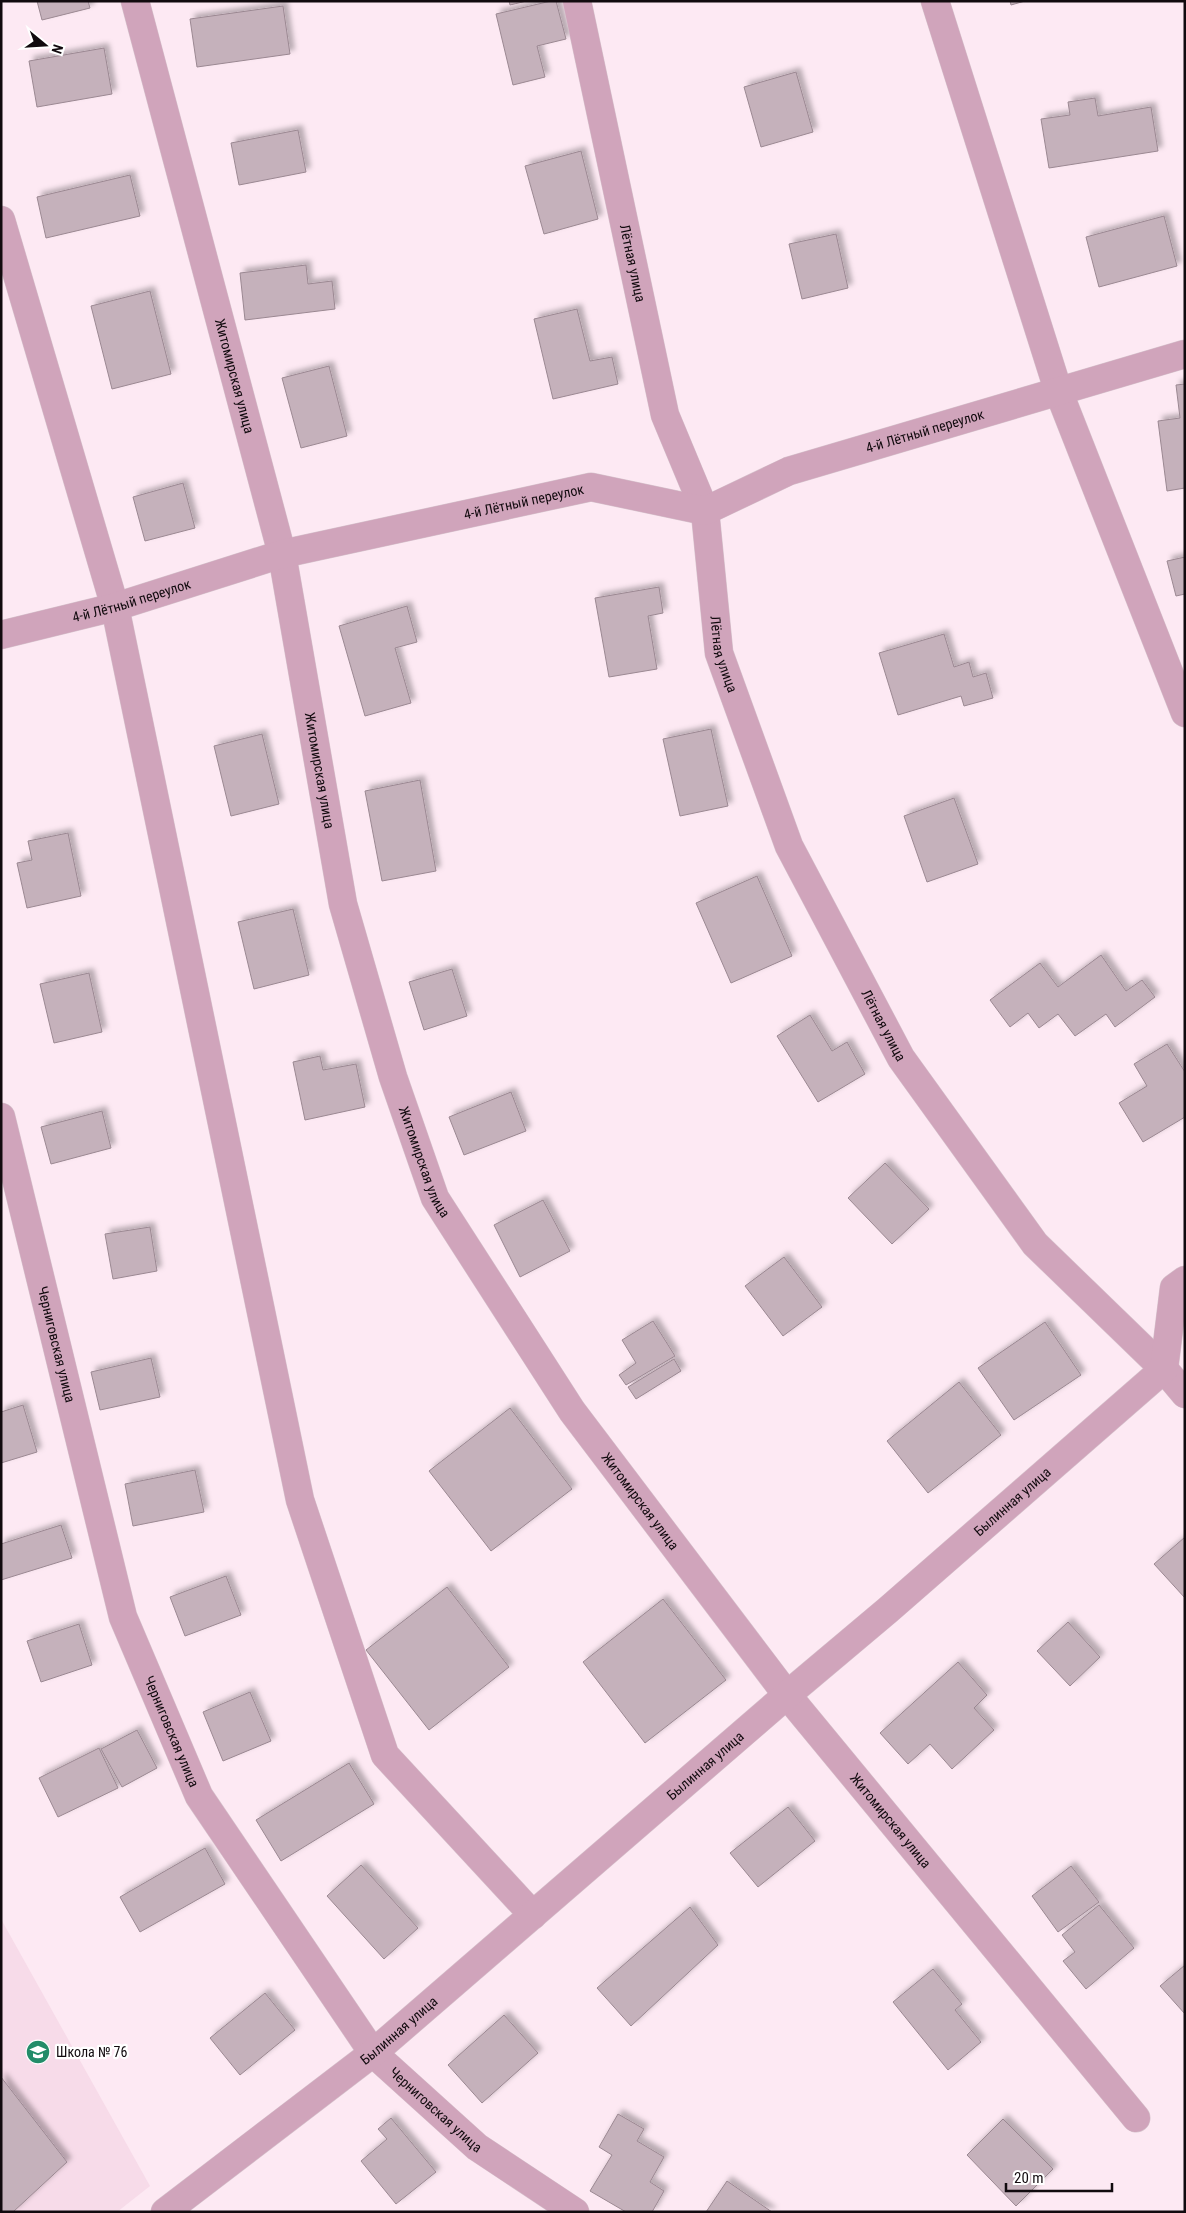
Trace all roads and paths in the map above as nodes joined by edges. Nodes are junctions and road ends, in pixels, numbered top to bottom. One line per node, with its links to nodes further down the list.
1 (135, 1): 8 (street, Житомирская улица)
2 (577, 1): 7 (street, Лётная улица)
3 (935, 1): 6 (street)
4 (1, 220): 9 (street)
5 (1185, 354): 6 (street, 4-й Лётный переулок)
6 (1058, 390): 7 (street, 4-й Лётный переулок); 11 (street)
7 (705, 511): 8 (street, 4-й Лётный переулок); 14 (street, Лётная улица)
8 (282, 554): 9 (street, 4-й Лётный переулок); 16 (street, Житомирская улица)
9 (115, 607): 10 (street, 4-й Лётный переулок); 17 (street)
10 (1, 635)
11 (1185, 713)
12 (1, 1117): 18 (street, Черниговская улица)
13 (1185, 1280): 14 (street)
14 (1164, 1369): 15 (street); 16 (street, Былинная улица)
15 (1185, 1394)
16 (787, 1695): 17 (street, Былинная улица); 19 (street, Житомирская улица)
17 (533, 1915): 18 (street, Былинная улица)
18 (373, 2053): 20 (street, Былинная улица); 21 (street, Черниговская улица)
19 (1136, 2118)
20 (165, 2212)
21 (575, 2212)

